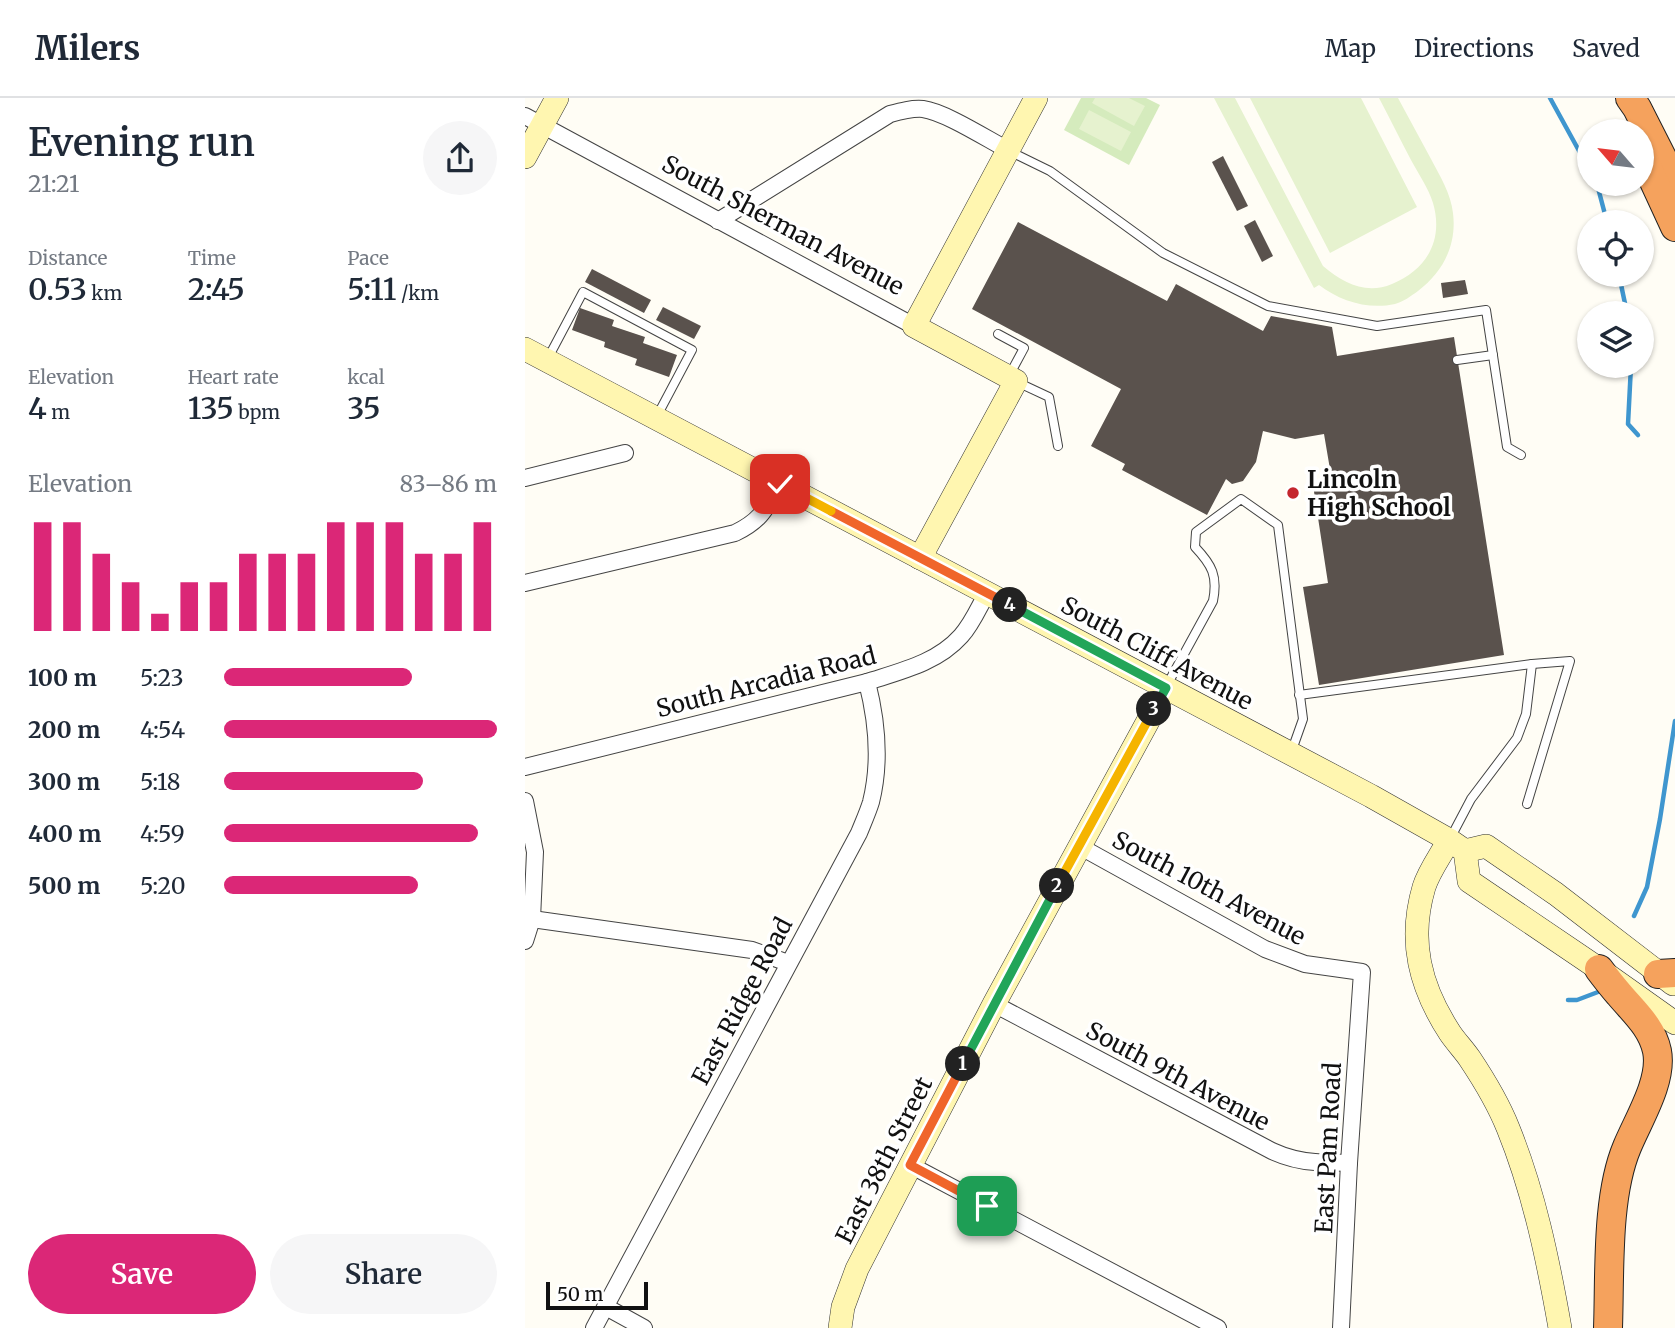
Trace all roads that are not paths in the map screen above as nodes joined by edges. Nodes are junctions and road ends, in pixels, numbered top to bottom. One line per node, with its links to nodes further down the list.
1 (557, 98): 6 (street)
2 (1036, 98): 7 (street)
3 (1615, 98): 5 (highway)
4 (1630, 98): 10 (highway)
5 (1625, 119)
6 (534, 120): 8 (street); 11 (street, South Sherman Avenue)
7 (1008, 150): 11 (street); 13 (street); 16 (lane)
8 (525, 157)
9 (1654, 181): 12 (highway)
10 (1675, 183)
11 (718, 221): 13 (street, South Sherman Avenue)
12 (1675, 227)
13 (914, 326): 19 (street, South Sherman Avenue)
14 (998, 334): 19 (lane)
15 (525, 349): 17 (street, South Cliff Avenue)
16 (1493, 355): 18 (lane); 23 (lane)
17 (547, 360): 20 (street, South Cliff Avenue); 20 (lane)
18 (1457, 360)
19 (1012, 379): 21 (lane); 26 (street)
20 (656, 418): 25 (street, South Cliff Avenue)
21 (1058, 446)
22 (625, 453): 24 (street)
23 (1521, 455)
24 (525, 478)
25 (780, 484): 26 (street, South Cliff Avenue); 27 (street)
26 (920, 558): 28 (street, South Cliff Avenue)
27 (525, 583)
28 (987, 593): 30 (street, South Arcadia Road); 31 (street, South Cliff Avenue)
29 (1532, 663): 32 (lane); 36 (lane); 38 (lane)
30 (867, 682): 34 (street, South Arcadia Road); 41 (street, East Ridge Road)
31 (1166, 688): 32 (lane); 33 (street, South Cliff Avenue); 37 (street, East 38th Street)
32 (1299, 695): 33 (lane)
33 (1291, 754): 38 (street, South Cliff Avenue)
34 (525, 767)
35 (525, 801): 39 (street)
36 (1527, 804)
37 (1079, 846): 43 (street, South 10th Avenue); 45 (street, East 38th Street)
38 (1457, 846): 42 (street); 44 (street, South Cliff Avenue); 55 (street)
39 (532, 919): 40 (street); 41 (street)
40 (525, 941)
41 (788, 963): 49 (street, East Ridge Road)
42 (1599, 969): 46 (street); 56 (highway)
43 (1362, 972): 47 (street, East Pam Road)
44 (1669, 978)
45 (994, 1004): 47 (street, South 9th Avenue); 48 (street, East 38th Street)
46 (1675, 1023)
47 (1349, 1163): 54 (street, East Pam Road)
48 (910, 1165): 52 (street, East 38th Street); 53 (street)
49 (606, 1307): 50 (street, East Ridge Road); 51 (street)
50 (594, 1328)
51 (644, 1328)
52 (840, 1328)
53 (1218, 1328)
54 (1341, 1328)
55 (1560, 1328)
56 (1608, 1328)

